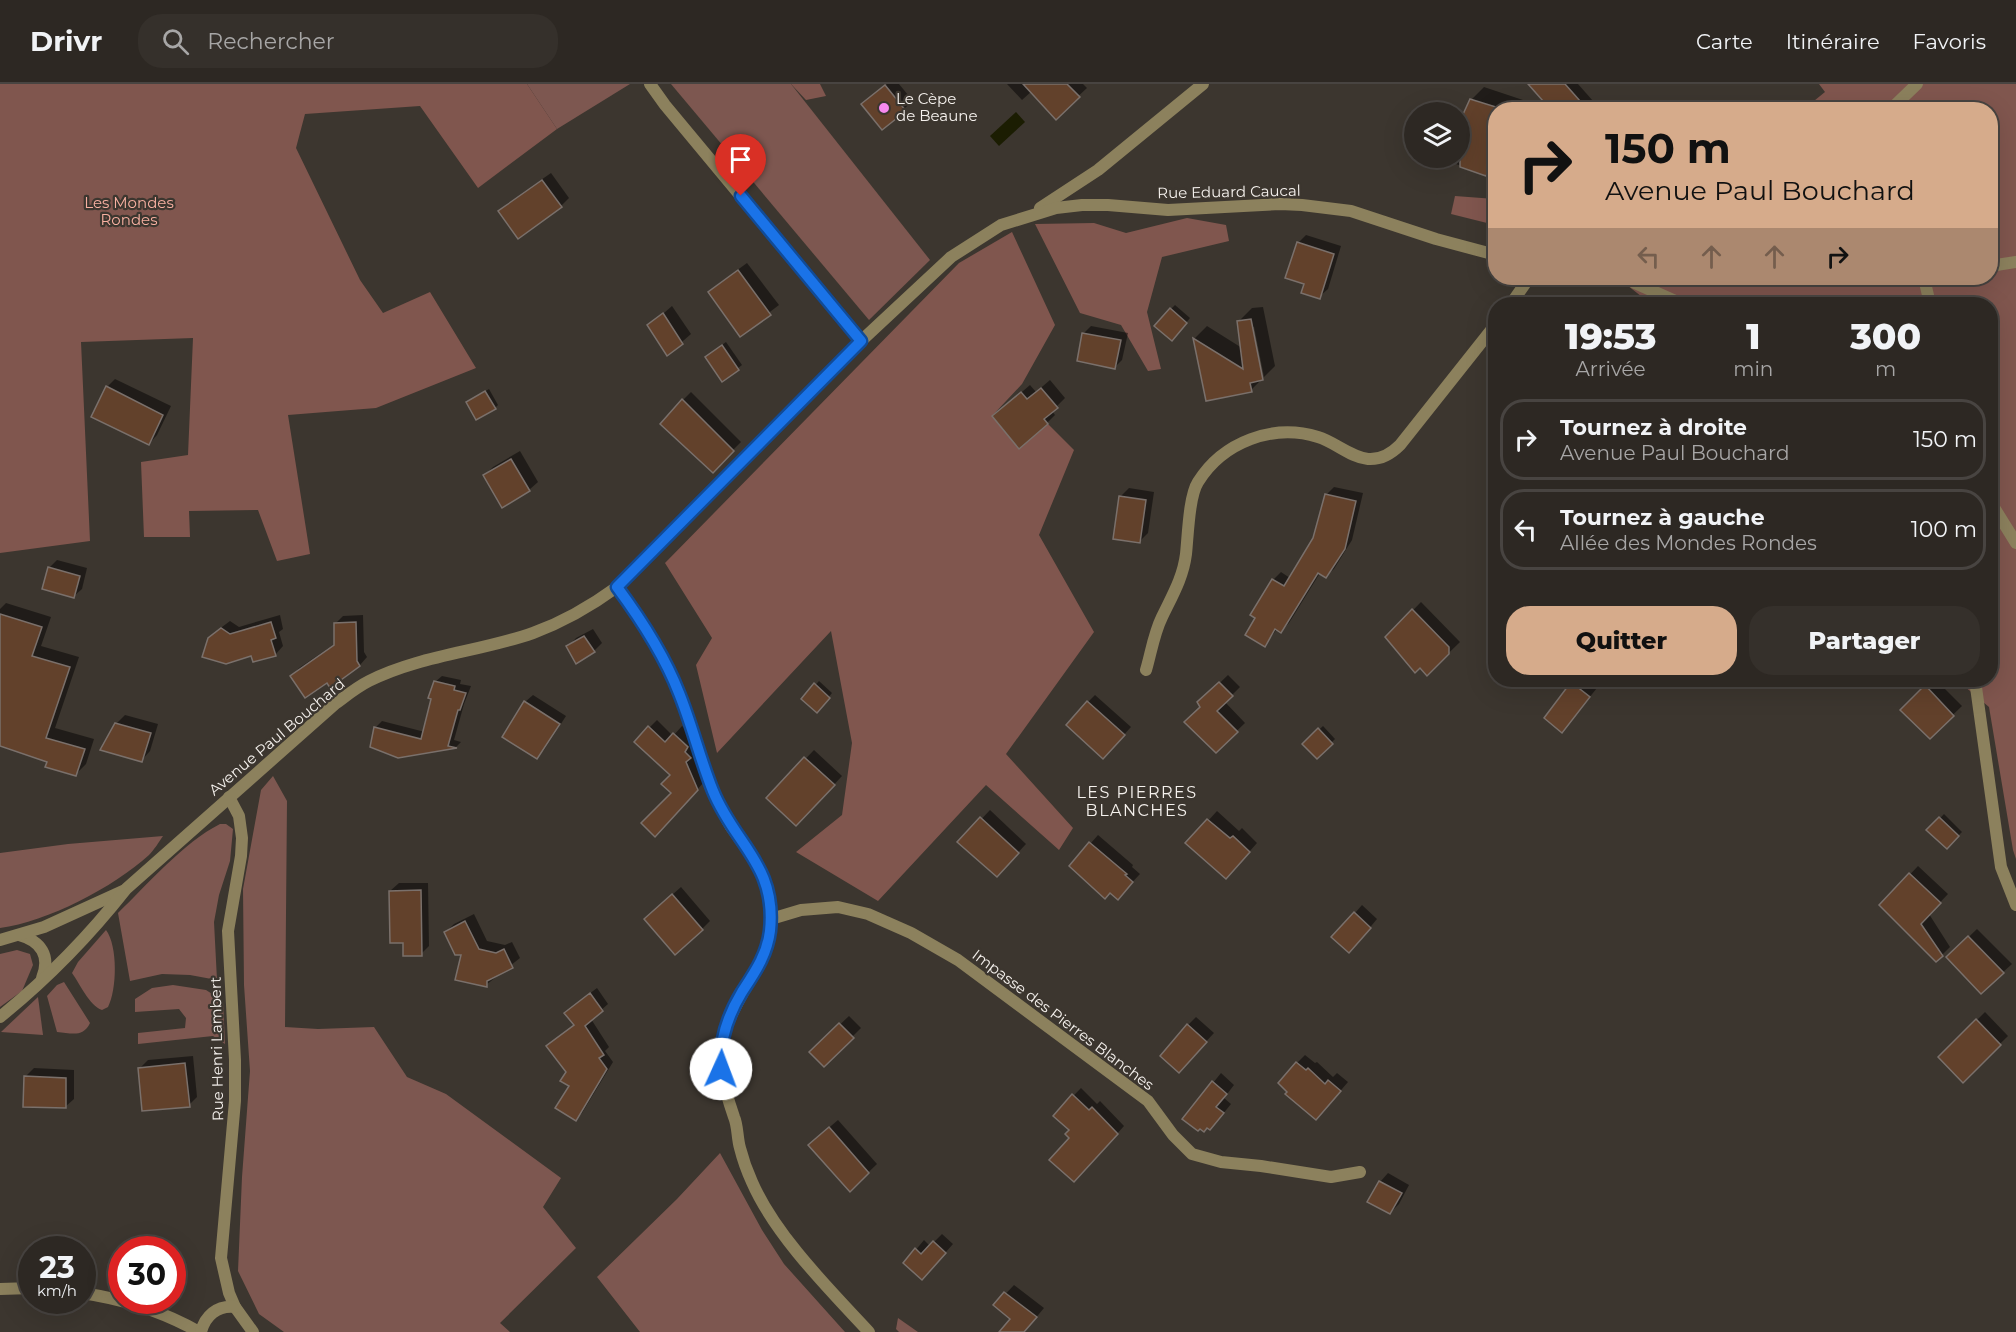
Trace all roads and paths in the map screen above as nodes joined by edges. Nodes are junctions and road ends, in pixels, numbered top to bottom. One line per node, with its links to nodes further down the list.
1 (650, 84): 12 (street)
2 (1203, 84): 5 (street)
3 (1917, 84): 4 (street)
4 (1898, 102)
5 (1030, 215): 6 (street, Rue Eduard Caucal); 12 (street, Avenue Paul Bouchard)
6 (1488, 253)
7 (2016, 262): 8 (street)
8 (1998, 265)
9 (1639, 285): 10 (street)
10 (1666, 297)
11 (1488, 334): 18 (street)
12 (861, 341): 17 (street, Avenue Paul Bouchard)
13 (1998, 513): 15 (street)
14 (1998, 517): 15 (street)
15 (2002, 519): 16 (street)
16 (2016, 543)
17 (617, 587): 20 (street, Avenue Paul Bouchard); 23 (street)
18 (1146, 670)
19 (1976, 687): 22 (street)
20 (229, 797): 21 (street, Avenue Paul Bouchard); 32 (street, Rue Henri Lambert)
21 (126, 889): 24 (street); 26 (street)
22 (2016, 905)
23 (771, 919): 28 (street, Impasse des Pierres Blanches); 35 (street)
24 (19, 935): 25 (street); 26 (street)
25 (0, 940)
26 (41, 982): 27 (street)
27 (0, 1017)
28 (1360, 1172)
29 (18, 1288): 30 (street)
30 (0, 1289)
31 (96, 1296): 33 (street)
32 (235, 1307): 33 (street); 34 (street, Rue Henri Lambert)
33 (200, 1332)
34 (253, 1332)
35 (869, 1332)

